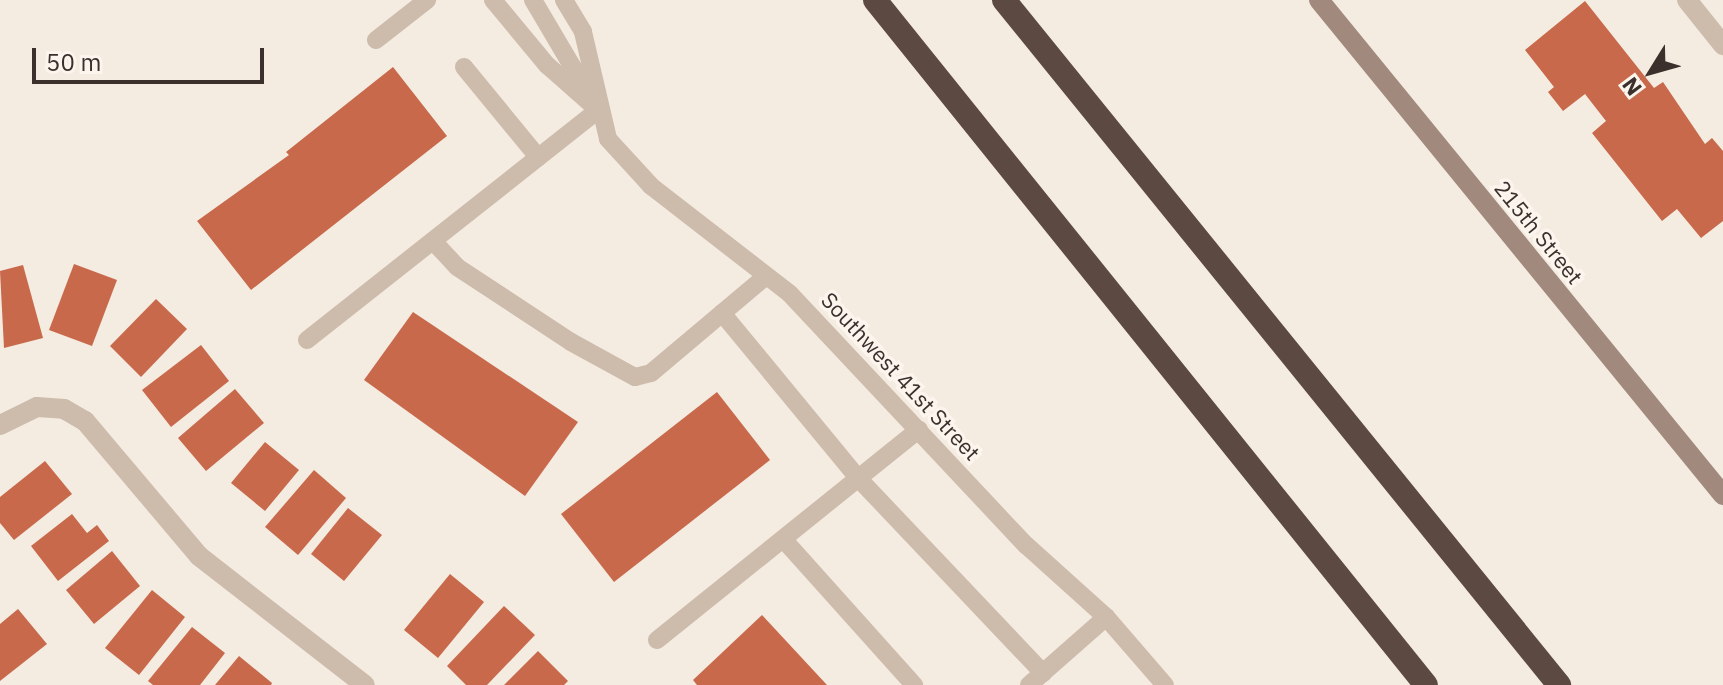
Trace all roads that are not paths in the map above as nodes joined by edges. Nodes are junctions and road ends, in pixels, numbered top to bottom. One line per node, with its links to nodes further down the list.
1 (427, 0): 9 (lane)
2 (493, 0): 12 (lane, Southwest 41st Street)
3 (533, 0): 12 (lane, Southwest 41st Street)
4 (564, 0): 12 (lane, Southwest 41st Street)
5 (875, 0): 29 (highway)
6 (1004, 0): 30 (highway)
7 (1319, 0): 21 (street, 215th Street)
8 (1687, 0): 10 (street)
9 (376, 40)
10 (1723, 45)
11 (464, 67): 13 (lane)
12 (598, 110): 13 (lane); 15 (lane, Southwest 41st Street)
13 (538, 157): 14 (lane)
14 (433, 241): 16 (lane); 17 (lane)
15 (766, 276): 16 (lane); 19 (lane, Southwest 41st Street)
16 (722, 313): 20 (lane)
17 (307, 340)
18 (0, 425): 26 (street)
19 (919, 429): 20 (lane); 23 (lane, Southwest 41st Street)
20 (858, 478): 22 (lane); 25 (lane)
21 (1723, 495)
22 (784, 540): 24 (lane); 27 (lane)
23 (1106, 617): 25 (lane); 28 (lane, Southwest 41st Street)
24 (657, 640)
25 (1036, 679)
26 (354, 682)
27 (914, 685)
28 (1165, 685)
29 (1426, 685)
30 (1559, 685)

